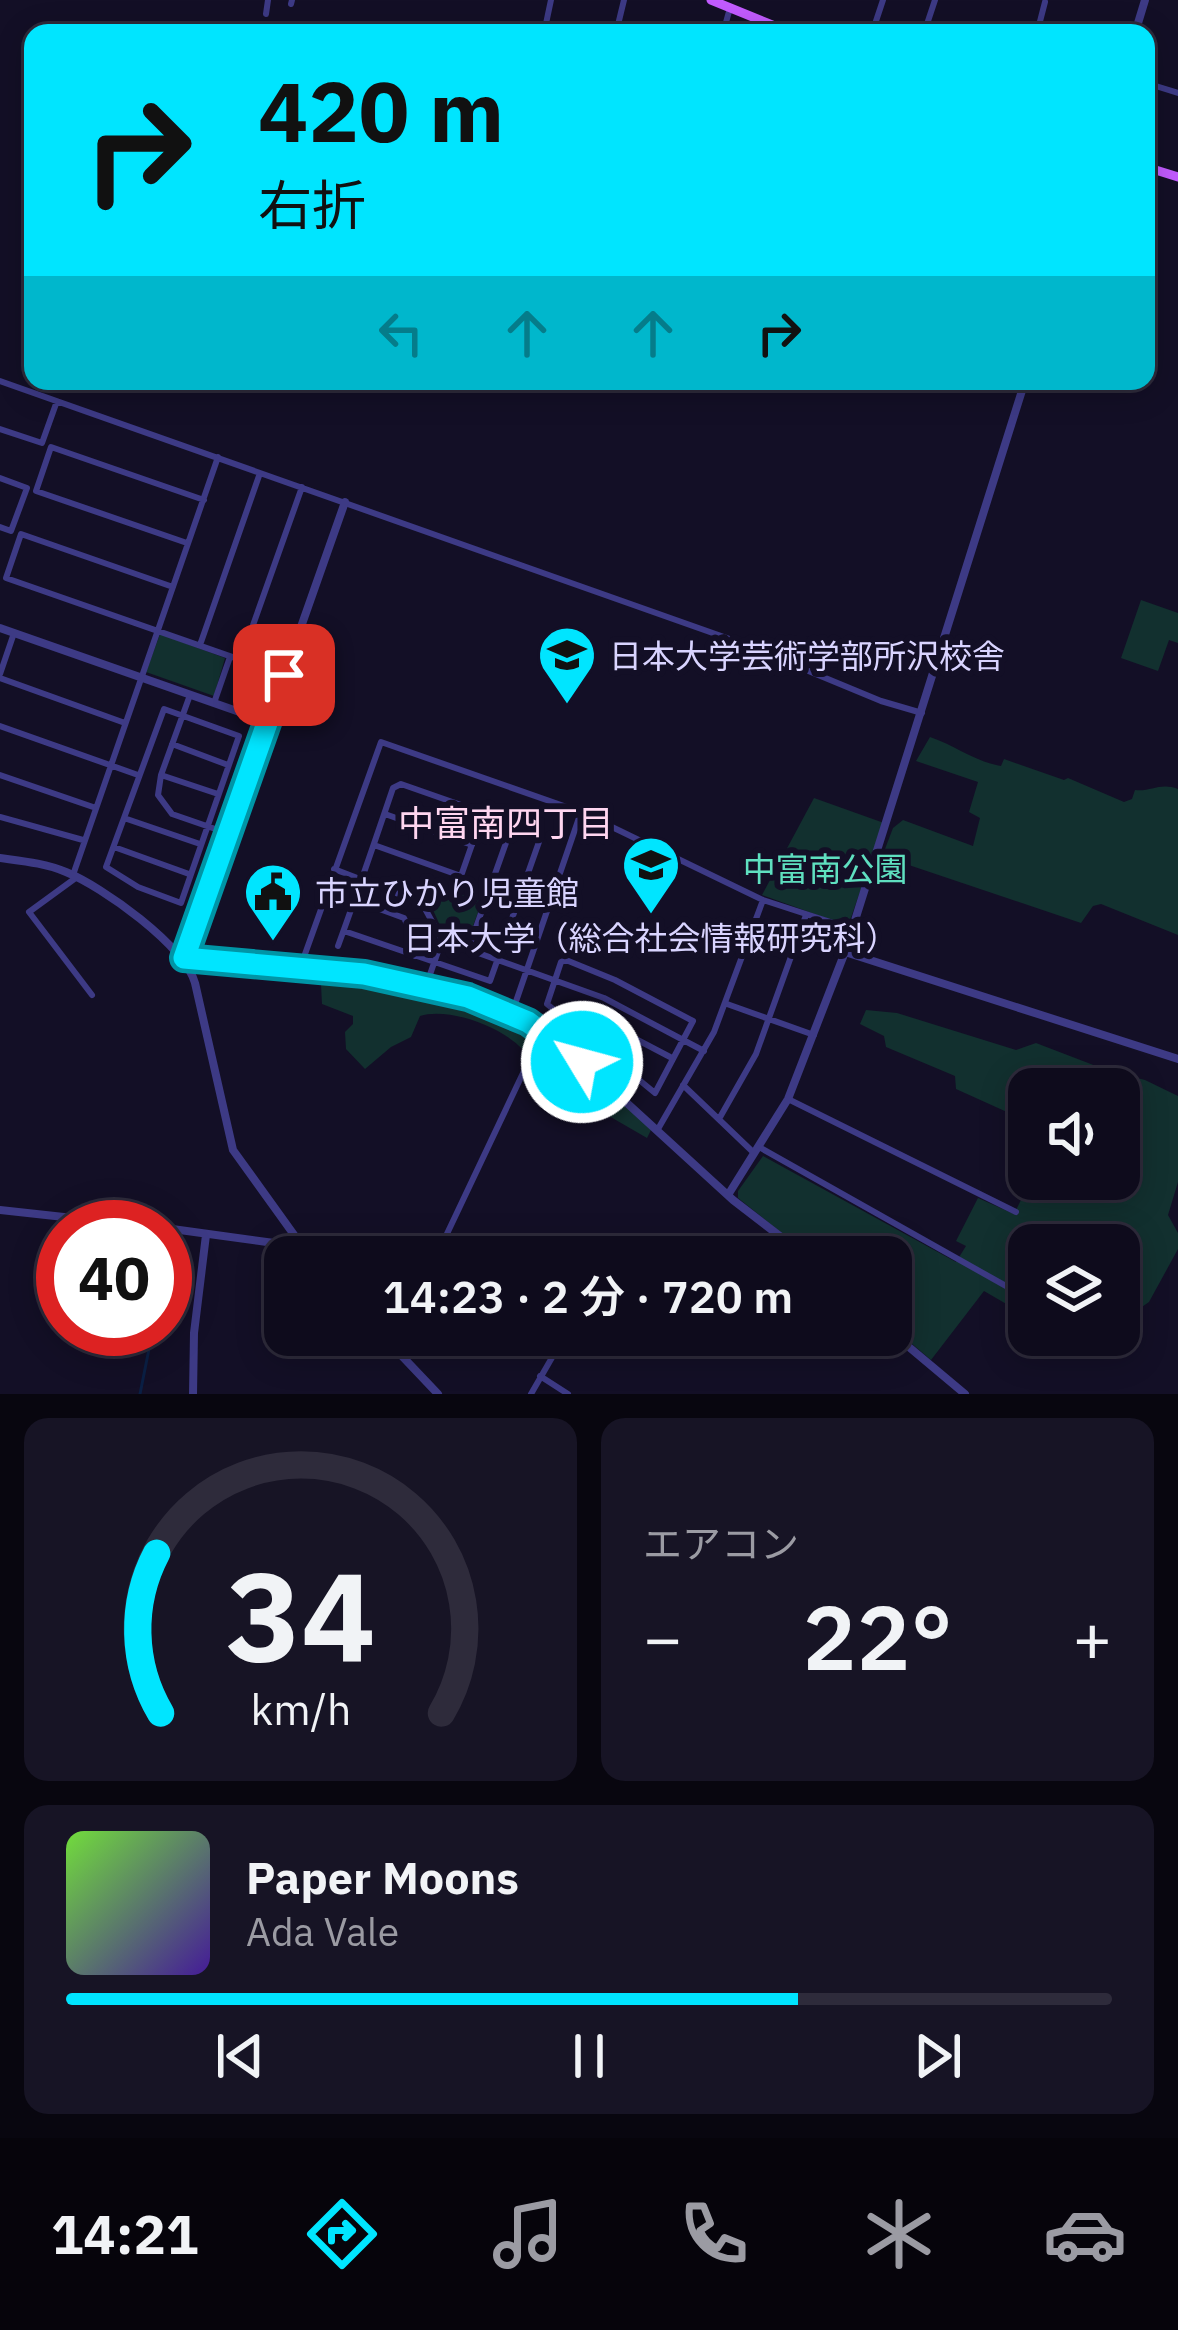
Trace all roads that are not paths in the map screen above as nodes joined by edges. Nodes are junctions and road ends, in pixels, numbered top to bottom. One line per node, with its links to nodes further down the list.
1 (268, 0): 4 (street)
2 (711, 0): 3 (main road)
3 (730, 8): 5 (street); 6 (main road)
4 (266, 14)
5 (726, 24)
6 (770, 24)
7 (27, 390): 9 (street)
8 (1022, 390): 31 (street)
9 (57, 400): 10 (street); 11 (street)
10 (0, 429)
11 (218, 457): 12 (street); 15 (street)
12 (261, 473): 14 (street); 23 (street)
13 (0, 478): 17 (street)
14 (302, 487): 16 (street); 25 (street)
15 (204, 500): 18 (street); 18 (street)
16 (345, 502): 26 (street); 31 (street)
17 (0, 527)
18 (188, 543): 19 (street)
19 (172, 587): 21 (street); 21 (street)
20 (0, 628): 22 (street)
21 (157, 631): 23 (street); 28 (street)
22 (14, 633): 27 (street); 28 (street)
23 (200, 646): 24 (street)
24 (230, 657): 25 (street); 30 (street)
25 (241, 661): 26 (street)
26 (284, 675): 33 (street)
27 (0, 676): 34 (street)
28 (141, 677): 29 (street); 34 (street)
29 (190, 695): 30 (street); 32 (street)
30 (214, 703): 33 (street)
31 (922, 713): 65 (street)
32 (182, 716): 36 (street); 38 (street); 40 (street)
33 (268, 722): 51 (street)
34 (125, 723): 37 (street)
35 (0, 726): 37 (street)
36 (172, 744): 38 (street); 41 (street)
37 (110, 765): 40 (street); 43 (street)
38 (229, 765): 42 (street)
39 (0, 775): 43 (street)
40 (139, 775): 48 (street)
41 (161, 775): 42 (street); 50 (street)
42 (218, 794): 50 (street)
43 (96, 808): 52 (street)
44 (581, 812): 58 (street); 63 (street); 76 (street)
45 (483, 813): 46 (street); 49 (street); 55 (street)
46 (384, 814): 54 (street); 55 (street)
47 (0, 817): 52 (street)
48 (124, 818): 53 (street); 56 (street)
49 (513, 823): 69 (street); 74 (street)
50 (207, 826): 51 (street); 53 (street)
51 (229, 834): 72 (street)
52 (85, 841): 60 (street)
53 (201, 844): 59 (street)
54 (374, 845): 55 (street); 61 (street)
55 (472, 845)
56 (113, 847): 59 (street); 59 (street)
57 (0, 858): 60 (street)
58 (334, 869): 61 (street); 75 (street)
59 (190, 874)
60 (75, 876): 72 (street); 79 (street)
61 (362, 879): 62 (street); 67 (street)
62 (355, 900): 66 (street); 71 (street)
63 (763, 900): 64 (street); 80 (street)
64 (806, 915): 65 (street); 82 (street)
65 (852, 929): 70 (street)
66 (344, 931): 68 (street); 71 (street)
67 (442, 940): 69 (street); 73 (street)
68 (338, 946)
69 (467, 951): 74 (street)
70 (845, 952): 85 (street); 89 (street)
71 (415, 956): 73 (street)
72 (184, 958): 75 (street); 101 (street)
73 (434, 962): 74 (street); 78 (street)
74 (498, 962): 76 (street)
75 (300, 968): 78 (street)
76 (526, 971): 77 (street); 81 (street)
77 (554, 981): 83 (street); 86 (street); 86 (street)
78 (426, 986): 81 (street)
79 (92, 995)
80 (726, 1003): 82 (street); 87 (street)
81 (512, 1013): 84 (street)
82 (769, 1019): 85 (street); 92 (street)
83 (578, 1030): 88 (street); 88 (street)
84 (543, 1032): 93 (street); 102 (street)
85 (814, 1035): 91 (street)
86 (683, 1040): 87 (street); 88 (street)
87 (704, 1051): 90 (street)
88 (673, 1058)
89 (1178, 1059)
90 (683, 1085): 92 (street); 93 (street)
91 (788, 1099): 94 (street); 97 (street)
92 (719, 1119): 94 (street)
93 (658, 1129): 95 (street)
94 (757, 1150): 95 (street); 105 (street)
95 (728, 1195): 103 (street)
96 (0, 1210): 98 (street)
97 (1016, 1212)
98 (36, 1214)
99 (192, 1233): 100 (street)
100 (206, 1235): 104 (street); 110 (street)
101 (292, 1236)
102 (446, 1236)
103 (780, 1236)
104 (264, 1242)
105 (1008, 1287)
106 (912, 1349): 114 (street)
107 (403, 1356): 111 (street)
108 (552, 1356): 109 (street)
109 (540, 1376): 112 (street); 113 (street)
110 (193, 1394)
111 (438, 1394)
112 (531, 1394)
113 (568, 1394)
114 (965, 1394)

